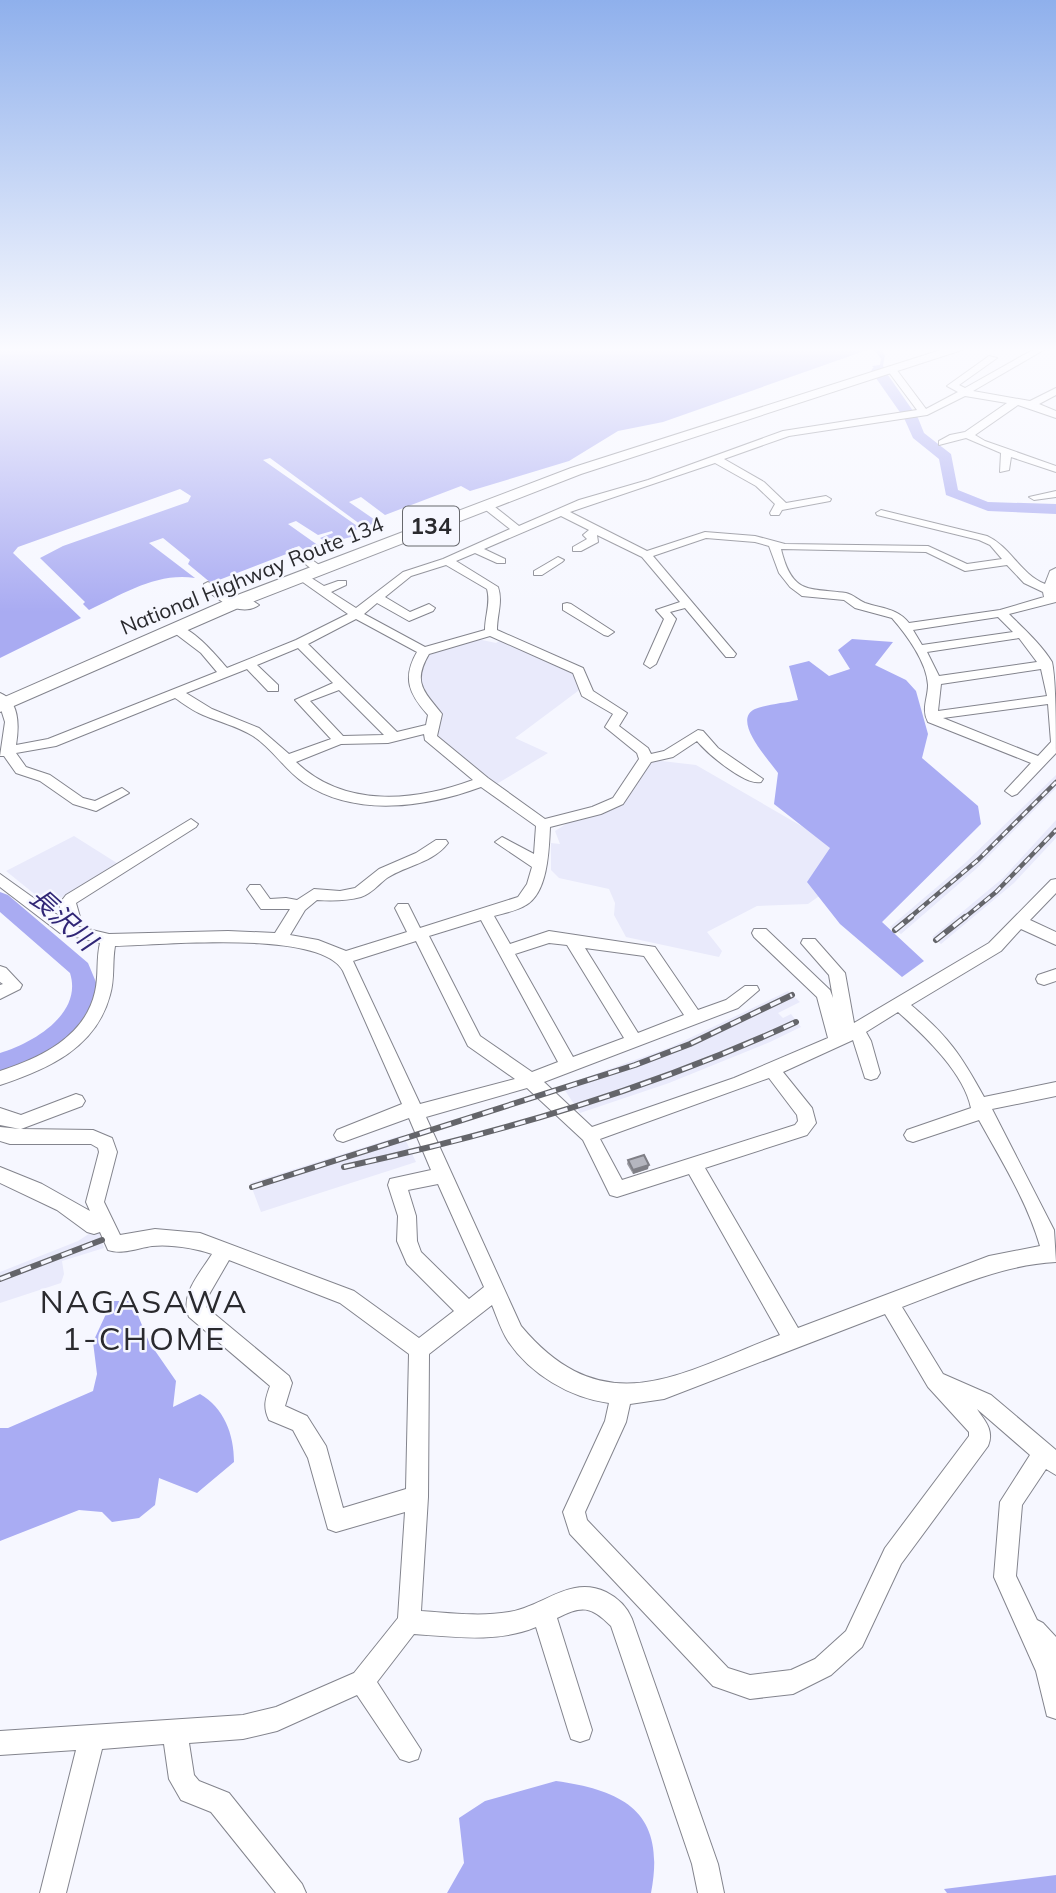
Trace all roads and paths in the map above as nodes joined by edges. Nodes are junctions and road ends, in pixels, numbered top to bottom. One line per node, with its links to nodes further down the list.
1 (679, 436): 14 (highway, National Highway Route 134 / 134)
2 (781, 436): 5 (street)
3 (959, 436): 6 (street)
4 (970, 436): 7 (street)
5 (778, 437): 8 (street)
6 (943, 443)
7 (1006, 452): 9 (street); 10 (street)
8 (717, 460): 13 (street); 15 (street)
9 (1056, 469)
10 (1004, 470)
11 (1056, 494): 12 (street)
12 (1034, 497)
13 (826, 499)
14 (486, 505): 17 (street); 28 (highway, National Highway Route 134 / 134)
15 (562, 512): 17 (street); 18 (street)
16 (881, 513): 27 (street)
17 (518, 530): 20 (street)
18 (597, 530): 21 (street); 23 (street)
19 (775, 545): 23 (street); 27 (street); 44 (street)
20 (475, 549): 25 (street); 26 (street)
21 (577, 549)
22 (301, 555): 28 (street)
23 (646, 555): 38 (street)
24 (558, 560): 30 (street)
25 (447, 561): 36 (street); 46 (street)
26 (501, 561)
27 (1011, 561): 35 (street)
28 (318, 569): 31 (highway, National Highway Route 134 / 134)
29 (1056, 571): 35 (street)
30 (538, 573)
31 (301, 576): 34 (street); 37 (highway, National Highway Route 134 / 134)
32 (342, 583): 34 (street)
33 (208, 586): 37 (street)
34 (323, 591): 43 (street)
35 (1052, 595): 42 (street)
36 (376, 597): 41 (street); 43 (street)
37 (231, 604): 39 (street); 45 (highway, National Highway Route 134 / 134)
38 (687, 604): 52 (street); 54 (street)
39 (253, 605)
40 (567, 607): 47 (street)
41 (429, 608)
42 (1001, 613): 44 (street); 48 (street)
43 (356, 614): 49 (street); 51 (street)
44 (906, 627): 50 (street)
45 (176, 628): 56 (street); 62 (highway, National Highway Route 134 / 134)
46 (491, 632): 51 (street); 70 (street)
47 (608, 632)
48 (1023, 634): 50 (street); 55 (street)
49 (300, 643): 53 (street); 58 (street)
50 (919, 649): 57 (street)
51 (424, 650): 64 (street)
52 (730, 654)
53 (248, 663): 56 (street); 59 (street)
54 (650, 664)
55 (1047, 664): 57 (street); 61 (street)
56 (224, 672): 60 (street)
57 (934, 681): 63 (street)
58 (342, 684): 65 (street); 66 (street)
59 (273, 688)
60 (175, 692): 68 (street); 69 (street)
61 (1054, 698): 63 (street); 67 (street)
62 (2, 702): 68 (street)
63 (932, 716): 71 (street)
64 (430, 728): 65 (street); 73 (street)
65 (394, 737): 66 (street)
66 (340, 740): 69 (street)
67 (1056, 743): 71 (street)
68 (4, 752): 75 (street)
69 (289, 759): 73 (street)
70 (646, 759): 72 (street); 77 (street)
71 (1041, 762): 74 (street)
72 (756, 779)
73 (483, 781): 77 (street)
74 (1012, 791)
75 (121, 793)
76 (191, 824): 88 (street)
77 (543, 824): 80 (street)
78 (502, 842): 80 (street)
79 (441, 843): 84 (street)
80 (540, 865): 86 (street)
81 (0, 879): 88 (street)
82 (1056, 884): 87 (street)
83 (255, 889): 84 (street)
84 (300, 906): 91 (street)
85 (402, 908): 90 (street)
86 (486, 915): 90 (street); 96 (street)
87 (1022, 923): 92 (street); 101 (street)
88 (65, 929): 93 (street)
89 (760, 933): 103 (street)
90 (418, 935): 97 (street); 109 (street)
91 (279, 938): 93 (street); 97 (street)
92 (1056, 939)
93 (109, 940): 108 (street)
94 (572, 940): 96 (street); 102 (street); 104 (street)
95 (809, 943): 103 (street)
96 (508, 950): 105 (street)
97 (343, 958): 113 (street)
98 (0, 972): 100 (street)
99 (751, 990): 102 (street)
100 (0, 993)
101 (901, 1004): 103 (street); 112 (street)
102 (695, 1018): 104 (street)
103 (847, 1035): 106 (street); 107 (street)
104 (634, 1040): 105 (street)
105 (568, 1064): 109 (street)
106 (773, 1071): 117 (street); 119 (street)
107 (871, 1073)
108 (0, 1078)
109 (530, 1080): 113 (street); 117 (street)
110 (1056, 1089): 112 (street)
111 (76, 1101): 114 (street)
112 (980, 1108): 118 (street); 124 (street)
113 (412, 1111): 116 (street); 121 (street)
114 (0, 1115)
115 (0, 1134): 122 (street)
116 (343, 1135)
117 (589, 1135): 119 (street)
118 (913, 1135)
119 (694, 1166): 128 (street)
120 (0, 1175): 122 (street)
121 (442, 1175): 125 (street); 127 (street)
122 (106, 1222): 123 (street)
123 (224, 1252): 129 (street); 133 (street)
124 (1054, 1253): 126 (street)
125 (493, 1292): 127 (street); 131 (street)
126 (889, 1303): 128 (street); 130 (street)
127 (467, 1310): 129 (street)
128 (794, 1340): 131 (street)
129 (419, 1350): 133 (street)
130 (935, 1380): 131 (street); 132 (street)
131 (622, 1395)
132 (1050, 1458): 135 (street)
133 (417, 1497): 136 (street)
134 (543, 1611): 136 (street); 140 (street); 147 (street)
135 (1023, 1619): 137 (street); 139 (street)
136 (409, 1622): 138 (street)
137 (1056, 1655)
138 (362, 1681): 141 (street); 144 (street)
139 (1056, 1707)
140 (580, 1730)
141 (175, 1732): 142 (street); 146 (street)
142 (92, 1738): 143 (street); 145 (street)
143 (0, 1743)
144 (409, 1750)
145 (53, 1893)
146 (293, 1893)
147 (711, 1893)

